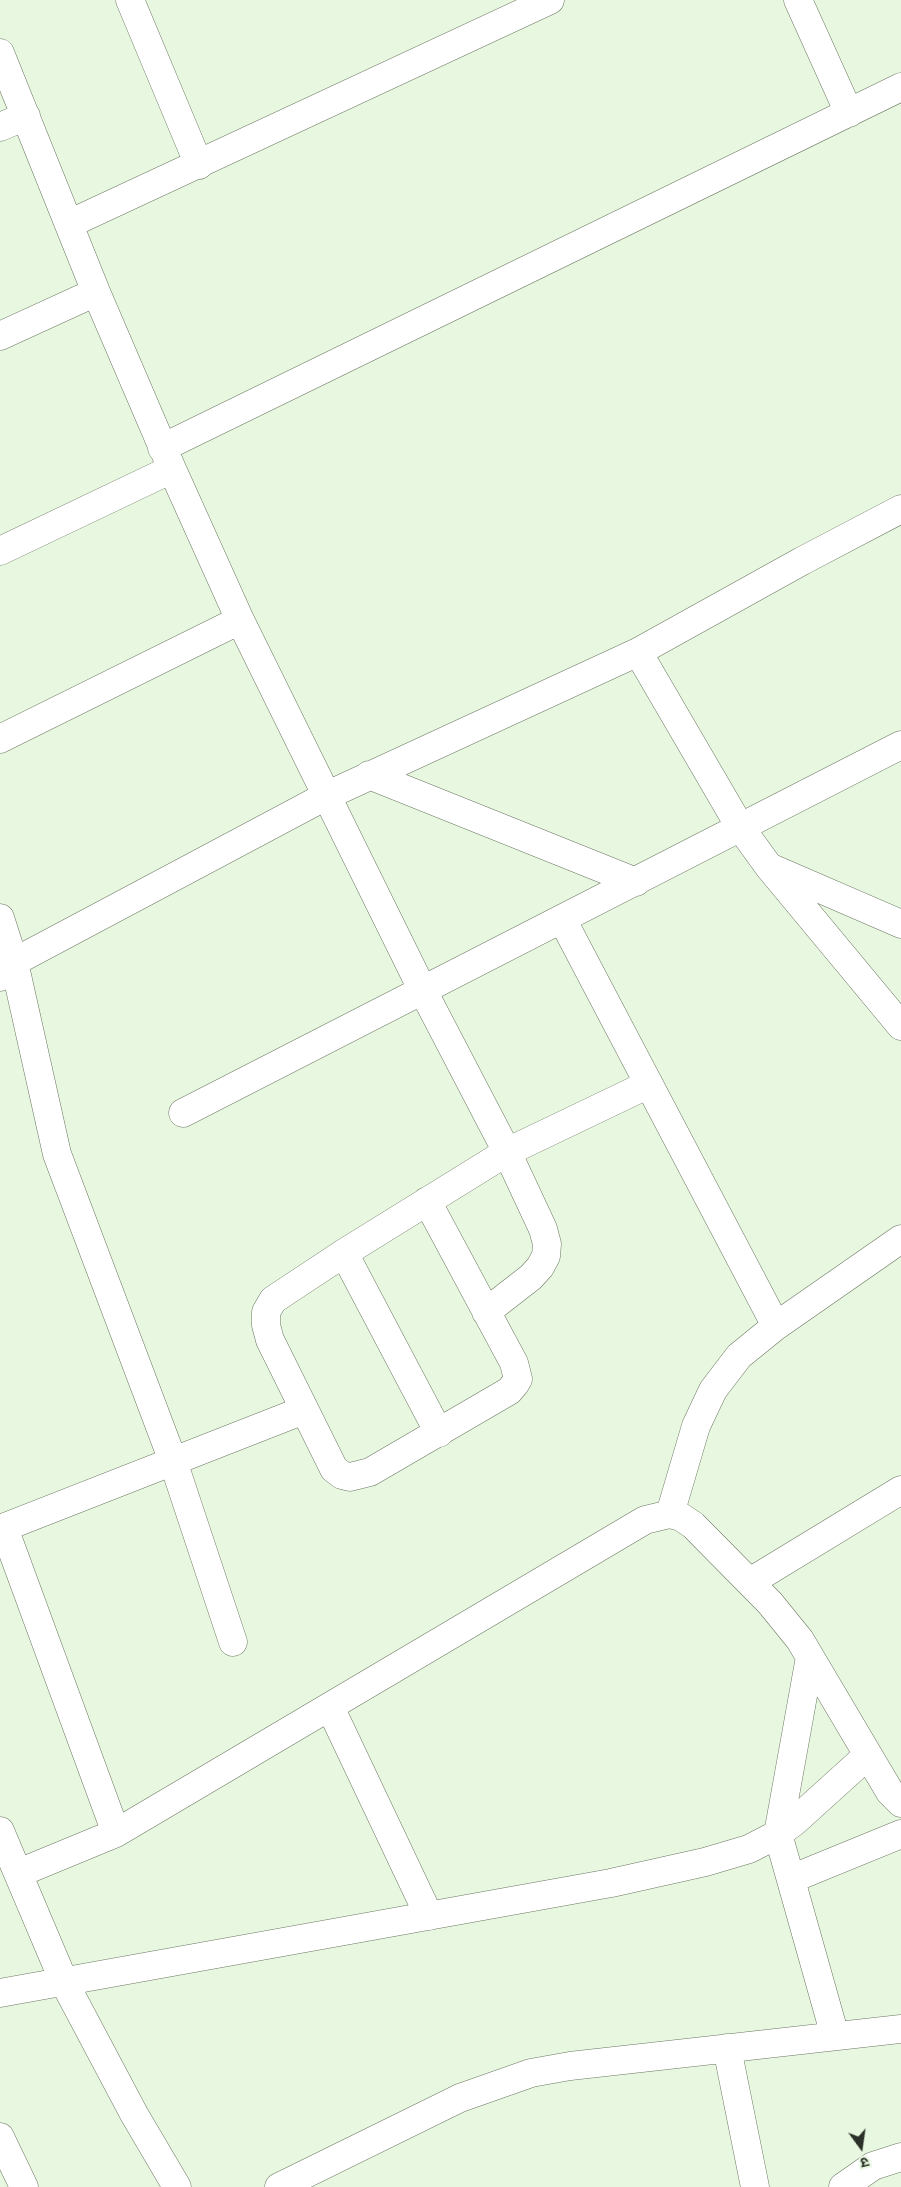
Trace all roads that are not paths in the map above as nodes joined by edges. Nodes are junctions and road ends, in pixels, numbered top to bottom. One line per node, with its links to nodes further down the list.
1 (130, 0): 9 (street)
2 (550, 0): 9 (street)
3 (798, 0): 6 (street)
4 (0, 53): 7 (street)
5 (901, 88): 6 (street)
6 (848, 113): 13 (street)
7 (26, 116): 8 (street); 10 (street)
8 (0, 127)
9 (199, 165): 10 (street)
10 (69, 224): 11 (street)
11 (96, 292): 12 (street); 13 (street)
12 (0, 336)
13 (167, 459): 15 (street); 16 (street)
14 (901, 509): 17 (street)
15 (0, 551)
16 (240, 620): 18 (street); 21 (street)
17 (638, 652): 20 (street); 22 (street)
18 (0, 739)
19 (901, 744): 22 (street)
20 (369, 775): 21 (street); 24 (street)
21 (326, 796): 28 (street); 29 (street)
22 (740, 827): 23 (street); 24 (street)
23 (769, 867): 27 (street); 30 (street)
24 (636, 882): 26 (street)
25 (0, 918): 28 (street)
26 (562, 919): 29 (street); 31 (street)
27 (901, 924)
28 (7, 970): 41 (street)
29 (422, 989): 32 (street); 33 (street)
30 (901, 1026)
31 (649, 1084): 33 (street); 38 (street)
32 (182, 1113)
33 (507, 1152): 34 (street); 37 (street)
34 (427, 1201): 36 (street); 37 (street)
35 (901, 1239): 38 (street)
36 (344, 1253): 39 (street); 40 (street)
37 (486, 1312): 40 (street)
38 (776, 1326): 43 (street)
39 (304, 1410): 40 (street); 41 (street)
40 (439, 1433)
41 (173, 1461): 44 (street); 46 (street)
42 (901, 1490): 45 (street)
43 (670, 1514): 45 (street); 48 (street)
44 (2, 1529): 52 (street)
45 (750, 1582): 47 (street)
46 (233, 1642)
47 (810, 1657): 49 (street); 53 (street)
48 (330, 1707): 52 (street); 57 (street)
49 (868, 1755): 50 (street); 53 (street)
50 (901, 1803)
51 (0, 1831): 55 (street)
52 (116, 1833): 55 (street)
53 (778, 1834): 56 (street); 57 (street)
54 (901, 1834): 56 (street)
55 (18, 1872): 58 (street)
56 (791, 1878): 61 (street)
57 (429, 1916): 58 (street)
58 (64, 1982): 59 (street); 66 (street)
59 (0, 1993)
60 (901, 2029): 61 (street)
61 (835, 2036): 62 (street)
62 (727, 2048): 67 (street); 68 (street)
63 (0, 2137): 65 (street)
64 (901, 2157): 69 (street)
65 (24, 2187)
66 (177, 2187)
67 (279, 2187)
68 (755, 2187)
69 (843, 2187)

